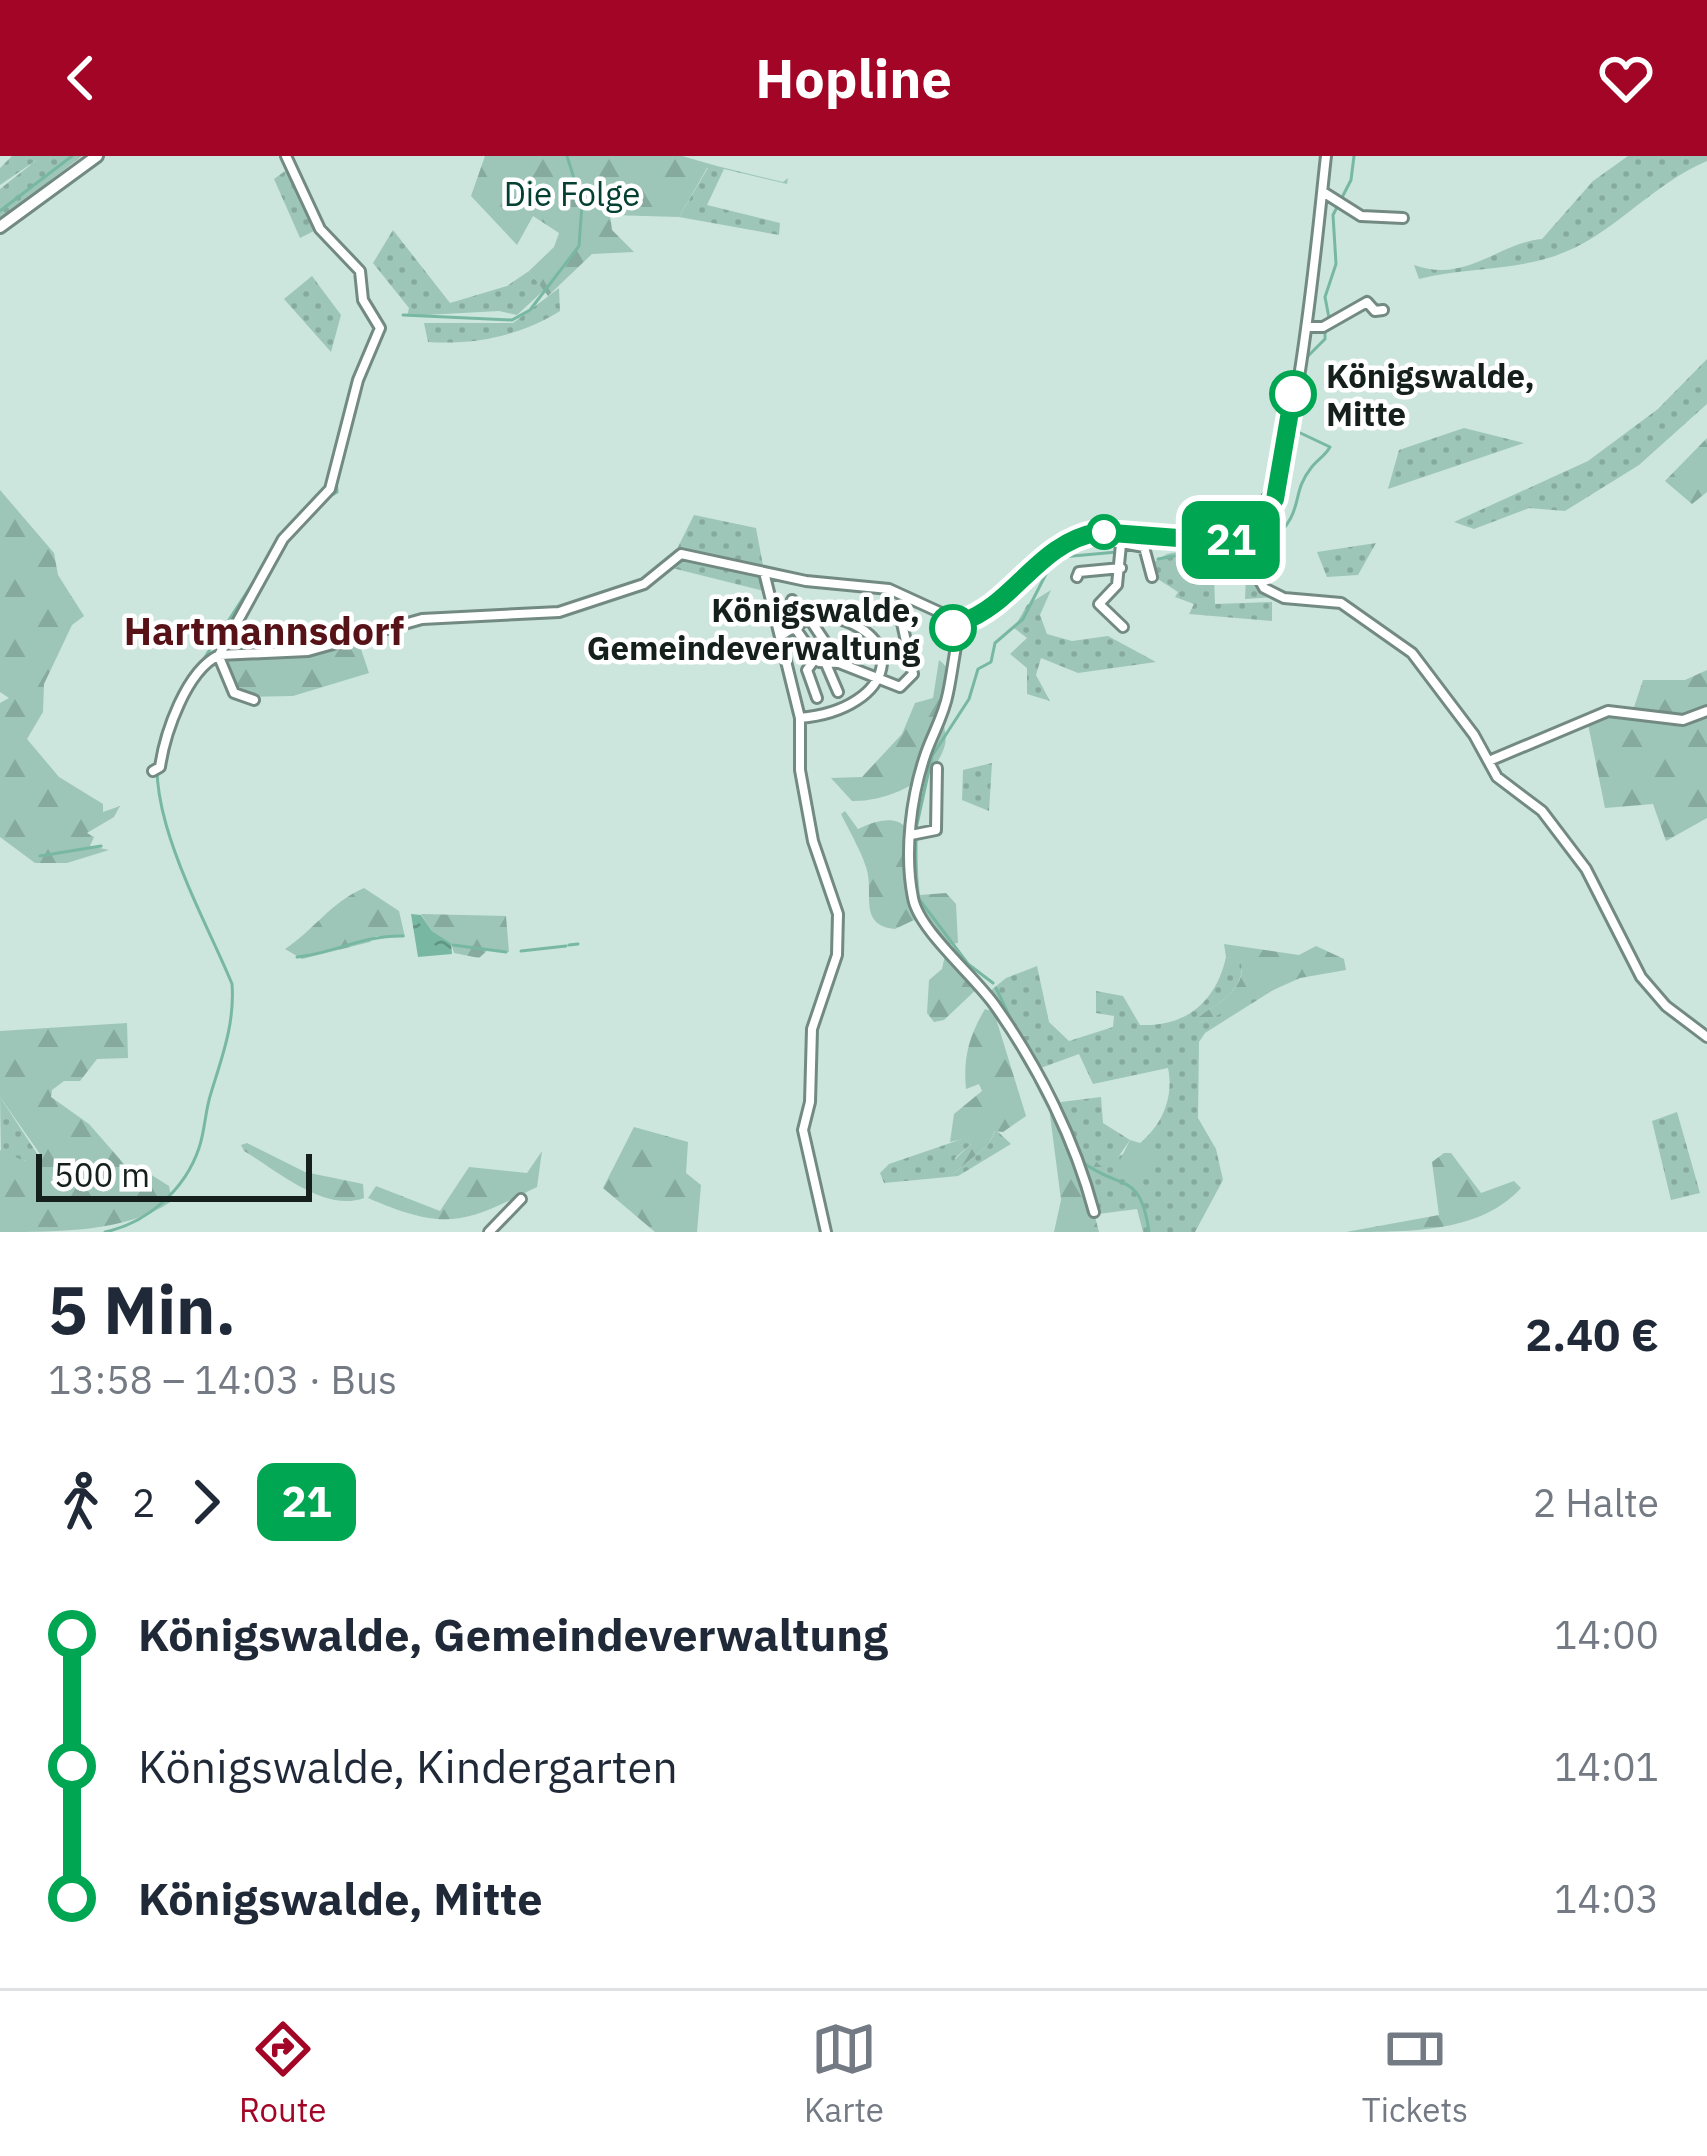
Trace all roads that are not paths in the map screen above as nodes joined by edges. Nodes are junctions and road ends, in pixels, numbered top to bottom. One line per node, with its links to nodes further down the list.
1 (97, 156): 6 (main road)
2 (286, 156): 24 (street)
3 (1326, 156): 4 (street)
4 (1323, 192): 5 (street); 8 (street)
5 (1402, 218)
6 (0, 227)
7 (1384, 310): 8 (street)
8 (1307, 327): 9 (street)
9 (1277, 484): 11 (street); 12 (street)
10 (1122, 538): 11 (street); 13 (street); 16 (street); 19 (street)
11 (1218, 541): 12 (street)
12 (1250, 541): 34 (street)
13 (1120, 568): 15 (street); 22 (street)
14 (764, 572): 19 (street); 23 (street); 24 (street)
15 (1077, 577)
16 (1152, 577)
17 (792, 600): 21 (street)
18 (809, 618): 21 (street); 26 (street); 28 (street)
19 (962, 622): 36 (street)
20 (902, 623): 28 (street)
21 (797, 625): 23 (street); 25 (street)
22 (1123, 628)
23 (782, 635): 33 (street)
24 (219, 655): 31 (street); 37 (street)
25 (815, 658): 27 (street); 30 (street)
26 (839, 663): 27 (street); 28 (street)
27 (826, 664): 29 (street)
28 (878, 682): 33 (street)
29 (838, 692)
30 (817, 698)
31 (254, 700)
32 (1707, 711): 34 (street)
33 (800, 718): 43 (street)
34 (1488, 761): 39 (street)
35 (949, 762): 36 (street)
36 (930, 769): 38 (street); 38 (street)
37 (155, 770)
38 (914, 834): 41 (street)
39 (1707, 1036)
40 (521, 1198): 42 (street)
41 (1094, 1212)
42 (489, 1232)
43 (826, 1232)

